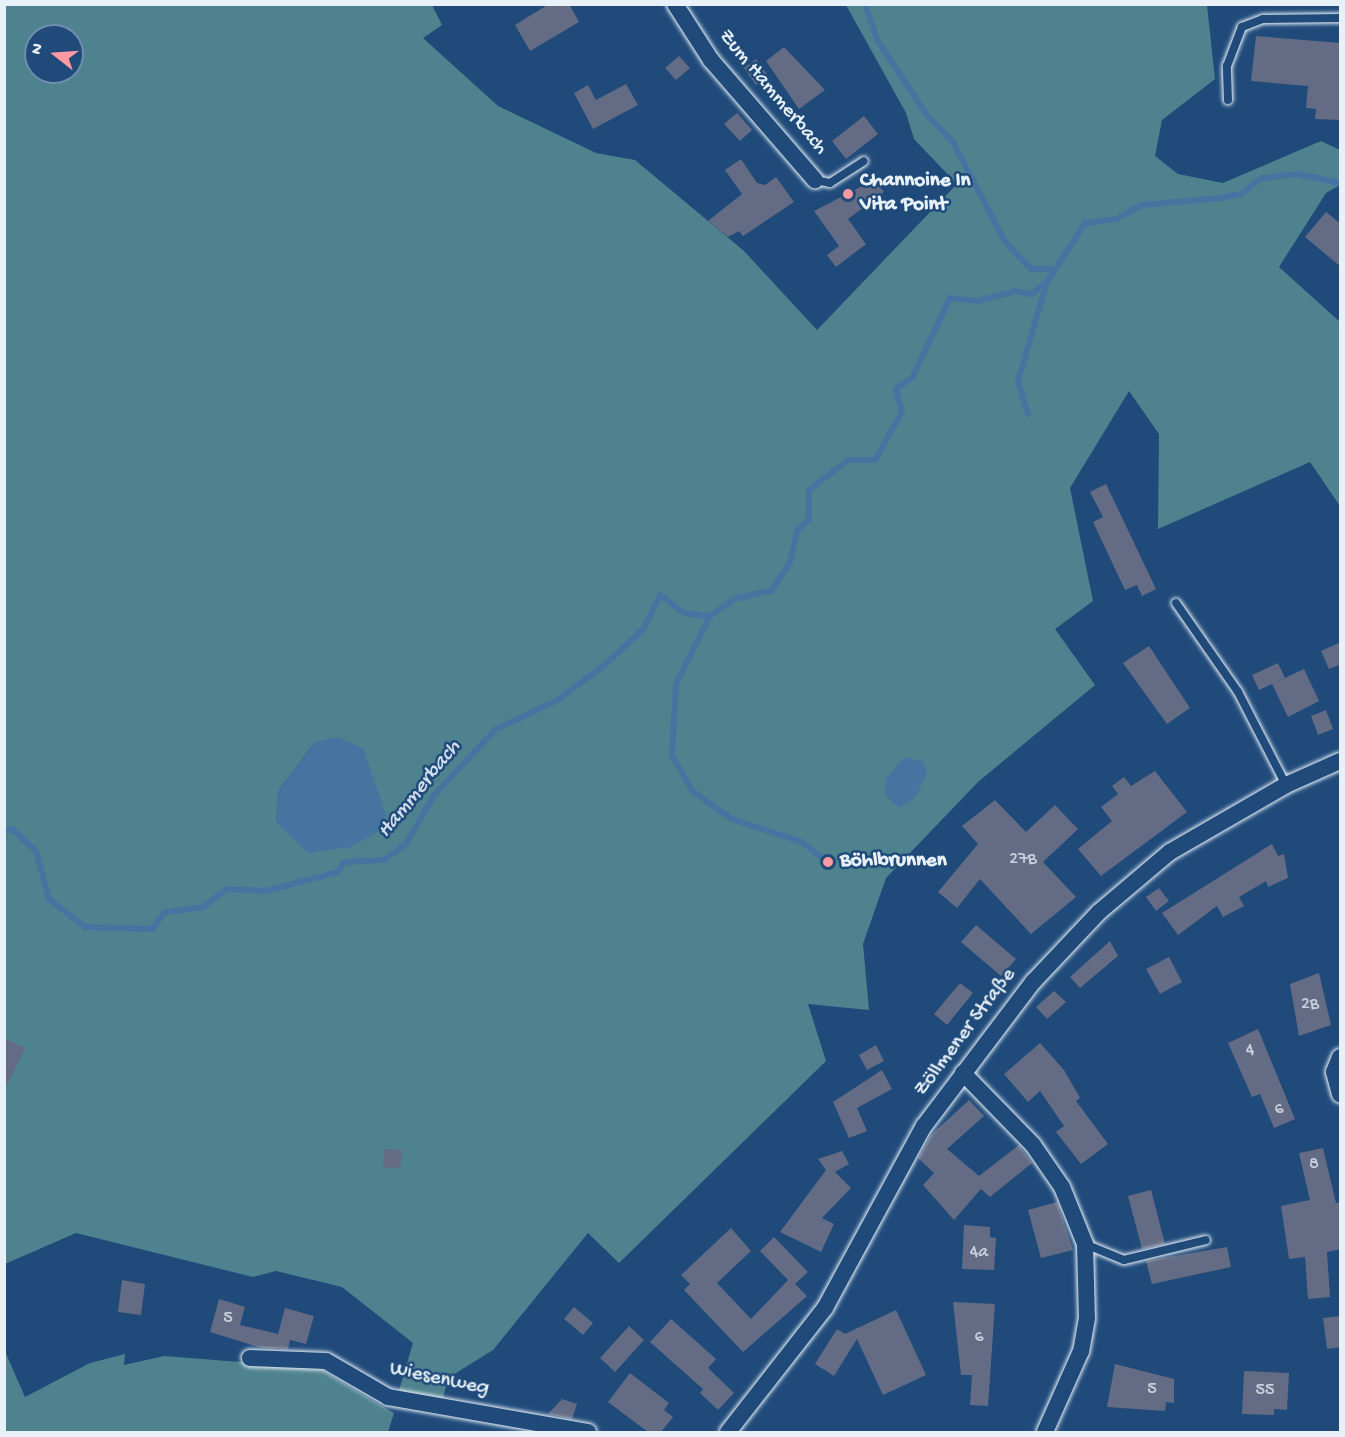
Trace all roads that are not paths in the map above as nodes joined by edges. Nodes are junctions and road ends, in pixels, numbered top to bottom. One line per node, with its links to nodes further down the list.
1 (675, 4): 5 (street, Zum Hammerbach)
2 (1341, 18): 3 (lane)
3 (1228, 100)
4 (864, 161): 5 (lane)
5 (815, 180)
6 (1176, 603): 8 (lane)
7 (1341, 761): 8 (street, Zöllmener Straße)
8 (1286, 785): 10 (street, Zöllmener Straße)
9 (1341, 1057): 11 (street)
10 (963, 1073): 13 (street); 16 (street, Zöllmener Straße)
11 (1341, 1094)
12 (1206, 1240): 13 (lane)
13 (1085, 1244): 17 (street)
14 (250, 1358): 15 (street, Wiesenweg)
15 (588, 1432)
16 (728, 1432)
17 (1045, 1432)

